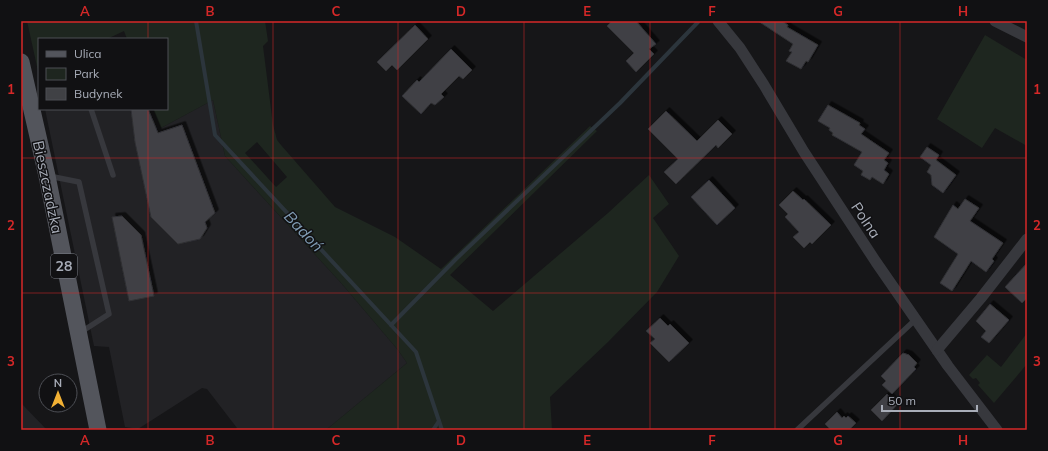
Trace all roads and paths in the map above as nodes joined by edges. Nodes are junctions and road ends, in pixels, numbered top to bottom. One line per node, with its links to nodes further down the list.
1 (718, 21): 10 (street, Polna)
2 (995, 21): 3 (street)
3 (1027, 37)
4 (21, 62): 5 (main road, Bieszczadzka / 28)
5 (30, 102): 8 (main road, Bieszczadzka / 28)
6 (91, 110): 7 (lane)
7 (112, 175)
8 (47, 176): 11 (main road, Bieszczadzka / 28); 11 (lane)
9 (1027, 239): 12 (street)
10 (915, 320): 12 (street, Polna); 14 (lane)
11 (78, 335): 13 (main road, Bieszczadzka / 28)
12 (937, 350): 15 (street, Polna)
13 (98, 430)
14 (797, 430)
15 (997, 430)

